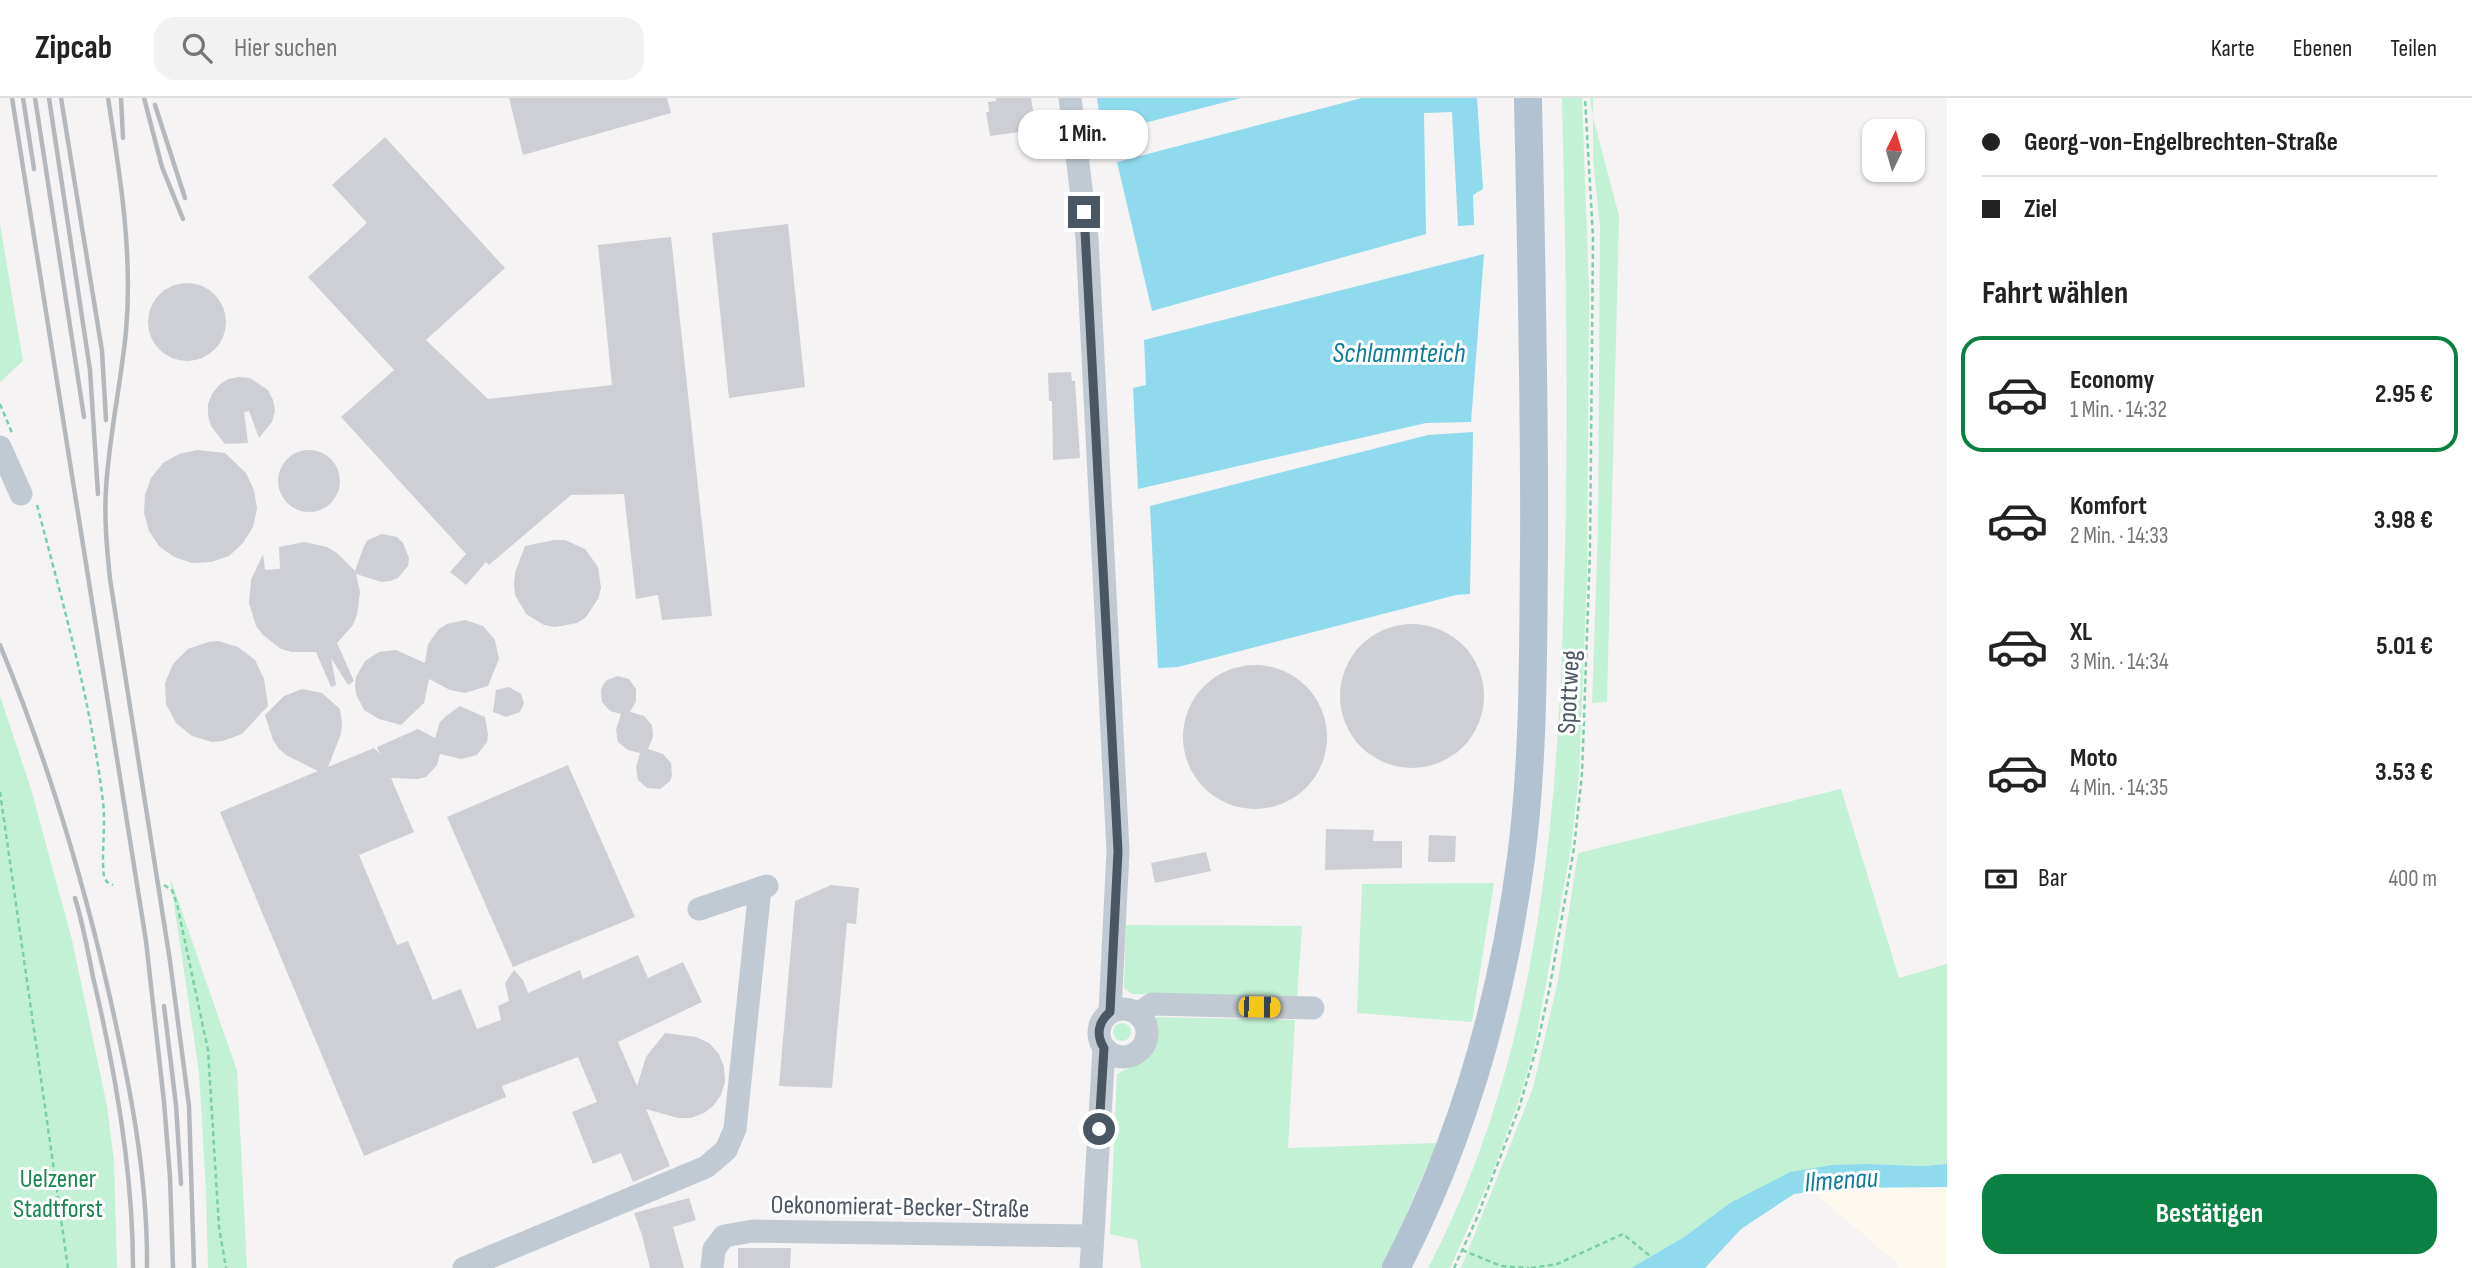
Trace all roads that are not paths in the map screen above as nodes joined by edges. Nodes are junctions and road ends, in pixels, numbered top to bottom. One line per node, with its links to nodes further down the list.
1 (1070, 98): 7 (street)
2 (1528, 98): 15 (main road)
3 (1546, 98): 16 (main road)
4 (7, 442): 5 (street)
5 (28, 495)
6 (699, 909): 13 (street)
7 (1110, 1002): 9 (street); 10 (street)
8 (1313, 1008): 9 (street)
9 (1138, 1014): 10 (street)
10 (1104, 1048): 11 (street)
11 (1091, 1236): 12 (street, Oekonomierat-Becker-Straße); 14 (street)
12 (713, 1258)
13 (464, 1268)
14 (1091, 1268)
15 (1396, 1268)
16 (1416, 1268)

